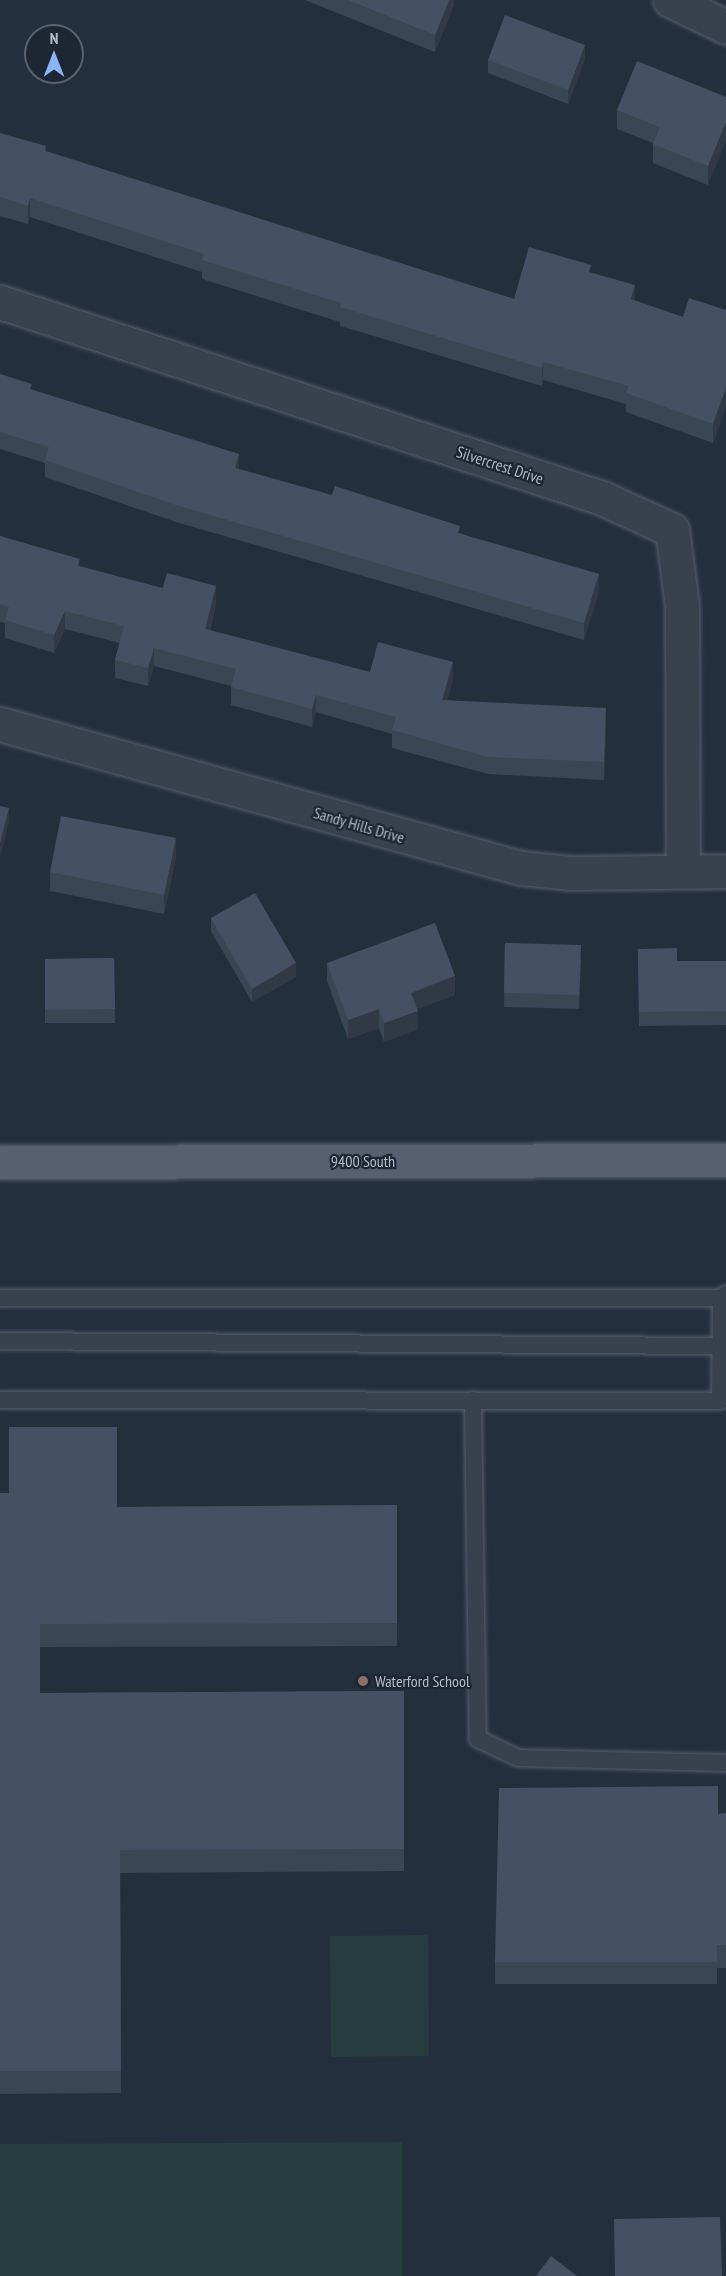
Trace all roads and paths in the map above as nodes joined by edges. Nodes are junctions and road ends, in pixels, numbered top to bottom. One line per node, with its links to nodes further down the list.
1 (670, 0): 2 (street)
2 (726, 27)
3 (0, 302): 5 (street, Silvercrest Drive)
4 (0, 724): 5 (street, Sandy Hills Drive)
5 (683, 871): 6 (street, Sandy Hills Drive)
6 (726, 871)
7 (726, 1160): 8 (main road, 9400 South)
8 (0, 1162)
9 (724, 1296): 10 (lane); 12 (lane)
10 (0, 1298)
11 (0, 1341): 12 (lane)
12 (720, 1346): 14 (lane)
13 (0, 1400): 14 (lane)
14 (473, 1400): 15 (lane)
15 (726, 1763)

